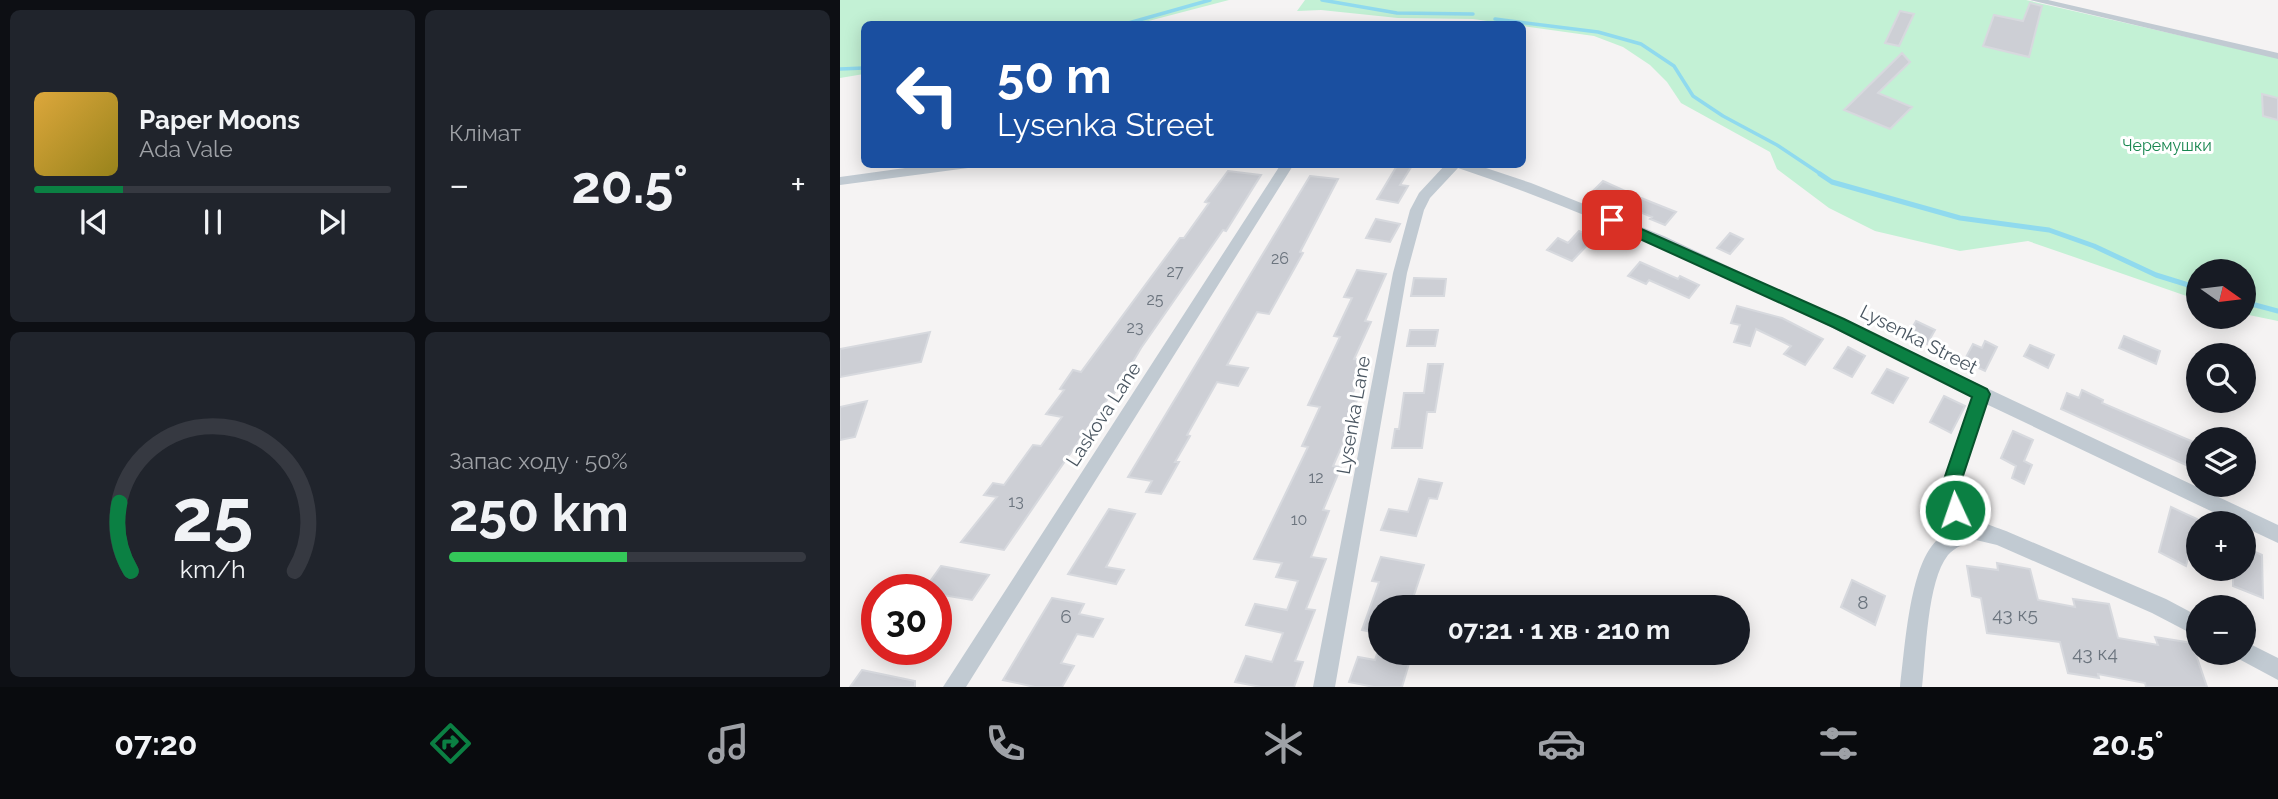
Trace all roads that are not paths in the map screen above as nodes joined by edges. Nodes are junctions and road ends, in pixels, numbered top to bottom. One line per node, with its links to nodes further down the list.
1 (2035, 0): 2 (street)
2 (2278, 56)
3 (938, 168): 7 (street)
4 (1285, 168): 14 (street, Laskova Lane)
5 (1450, 168): 15 (street, Lysenka Lane)
6 (1472, 168): 8 (street, Lysenka Street)
7 (840, 181)
8 (1981, 394): 9 (street); 10 (street, Lysenka Street)
9 (1976, 531): 11 (street); 16 (street)
10 (2278, 534)
11 (2186, 621)
12 (2256, 657): 13 (street)
13 (2278, 669)
14 (954, 687)
15 (1324, 687)
16 (1911, 687)

